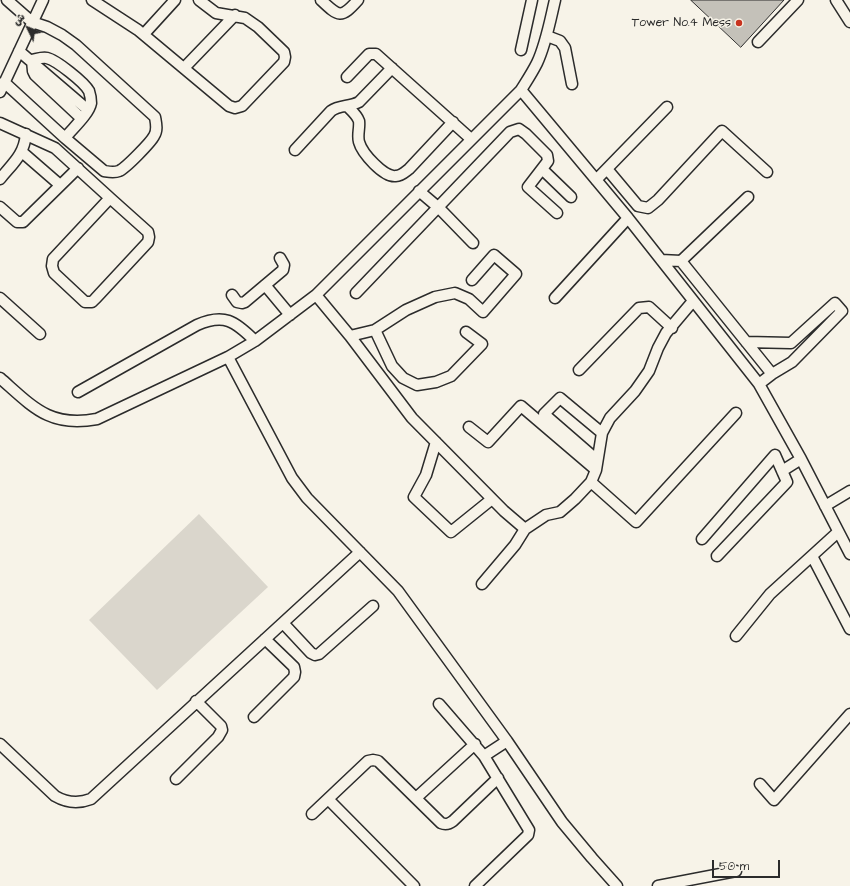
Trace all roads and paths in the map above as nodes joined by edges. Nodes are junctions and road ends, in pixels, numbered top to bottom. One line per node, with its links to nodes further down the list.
1 (7, 0): 13 (lane)
2 (43, 0): 13 (lane)
3 (92, 0): 15 (lane)
4 (175, 0): 15 (lane)
5 (199, 0): 12 (lane)
6 (321, 0): 7 (lane)
7 (358, 0)
8 (532, 0): 19 (lane)
9 (555, 0): 16 (lane)
10 (798, 0): 17 (lane)
11 (836, 0): 14 (lane)
12 (234, 15): 21 (lane); 21 (lane)
13 (32, 22): 18 (lane); 35 (lane)
14 (850, 22)
15 (144, 34): 21 (lane)
16 (547, 36): 25 (lane); 26 (lane)
17 (758, 42)
18 (19, 50): 20 (lane); 24 (lane)
19 (521, 50)
20 (32, 60): 30 (lane); 30 (lane); 31 (lane)
21 (184, 68)
22 (392, 68): 23 (lane); 28 (lane); 32 (lane)
23 (347, 77)
24 (4, 82): 27 (lane); 35 (lane)
25 (572, 84)
26 (521, 90): 36 (lane); 44 (lane)
27 (0, 92)
28 (347, 106): 32 (lane); 37 (lane)
29 (667, 107): 41 (lane)
30 (88, 110): 31 (lane)
31 (81, 118): 35 (lane)
32 (453, 122): 36 (lane)
33 (0, 123): 34 (lane)
34 (26, 134): 38 (lane); 39 (lane)
35 (64, 138)
36 (471, 139): 46 (lane)
37 (294, 150)
38 (22, 152): 43 (lane); 45 (lane)
39 (78, 168): 45 (lane); 49 (lane)
40 (542, 169): 47 (lane); 51 (lane); 52 (lane)
41 (607, 169): 42 (lane); 44 (lane)
42 (767, 172)
43 (0, 179)
44 (596, 180): 53 (lane)
45 (60, 185): 50 (lane)
46 (420, 191): 51 (lane); 62 (lane)
47 (571, 196)
48 (748, 197): 57 (lane)
49 (110, 198): 49 (lane)
50 (0, 207)
51 (439, 208): 54 (lane); 60 (lane)
52 (557, 213)
53 (628, 218): 56 (lane); 64 (lane)
54 (473, 243)
55 (280, 258): 59 (lane)
56 (661, 260): 57 (lane); 65 (lane)
57 (681, 261): 73 (lane)
58 (472, 280): 68 (lane)
59 (265, 285): 61 (lane); 66 (lane)
60 (356, 293)
61 (232, 295)
62 (316, 296): 66 (lane); 71 (lane)
63 (0, 298): 70 (lane)
64 (555, 298)
65 (693, 301): 67 (lane); 78 (lane)
66 (290, 315): 72 (lane)
67 (672, 328): 75 (lane); 82 (lane)
68 (375, 330): 69 (lane); 71 (lane)
69 (466, 332)
70 (40, 334)
71 (350, 336): 83 (lane)
72 (255, 341): 74 (lane); 79 (lane)
73 (746, 342): 76 (lane); 76 (lane)
74 (228, 357): 77 (lane); 94 (lane)
75 (578, 370)
76 (772, 374): 78 (lane)
77 (0, 378)
78 (759, 384): 84 (lane)
79 (78, 392)
80 (736, 413): 87 (lane)
81 (469, 427): 85 (lane)
82 (602, 433): 85 (lane); 85 (lane)
83 (436, 442): 89 (lane); 89 (lane)
84 (801, 459): 86 (lane); 90 (lane)
85 (597, 465): 87 (lane)
86 (782, 471): 93 (lane); 96 (lane)
87 (590, 482): 91 (lane)
88 (850, 491): 90 (lane)
89 (492, 499): 91 (lane)
90 (824, 506): 92 (lane)
91 (525, 528): 98 (lane)
92 (838, 532): 95 (lane); 97 (lane)
93 (702, 539)
94 (360, 552): 100 (lane); 108 (lane)
95 (850, 554)
96 (717, 556)
97 (812, 556): 101 (lane); 102 (lane)
98 (482, 584)
99 (373, 606): 100 (lane)
100 (283, 623): 103 (lane)
101 (850, 629)
102 (736, 636)
103 (265, 639): 104 (lane); 107 (lane)
104 (196, 701): 109 (lane); 113 (lane)
105 (439, 704): 110 (lane)
106 (850, 714): 114 (lane)
107 (254, 717)
108 (507, 741): 111 (lane); 121 (lane)
109 (0, 744)
110 (475, 744): 111 (lane); 115 (lane)
111 (484, 756): 112 (lane)
112 (498, 778): 115 (lane); 120 (lane)
113 (176, 779)
114 (760, 784)
115 (416, 798): 116 (lane)
116 (328, 799): 117 (lane); 119 (lane)
117 (312, 814)
118 (736, 871): 123 (lane)
119 (414, 886)
120 (475, 886)
121 (617, 886)
122 (658, 886): 123 (lane)
123 (664, 886)

